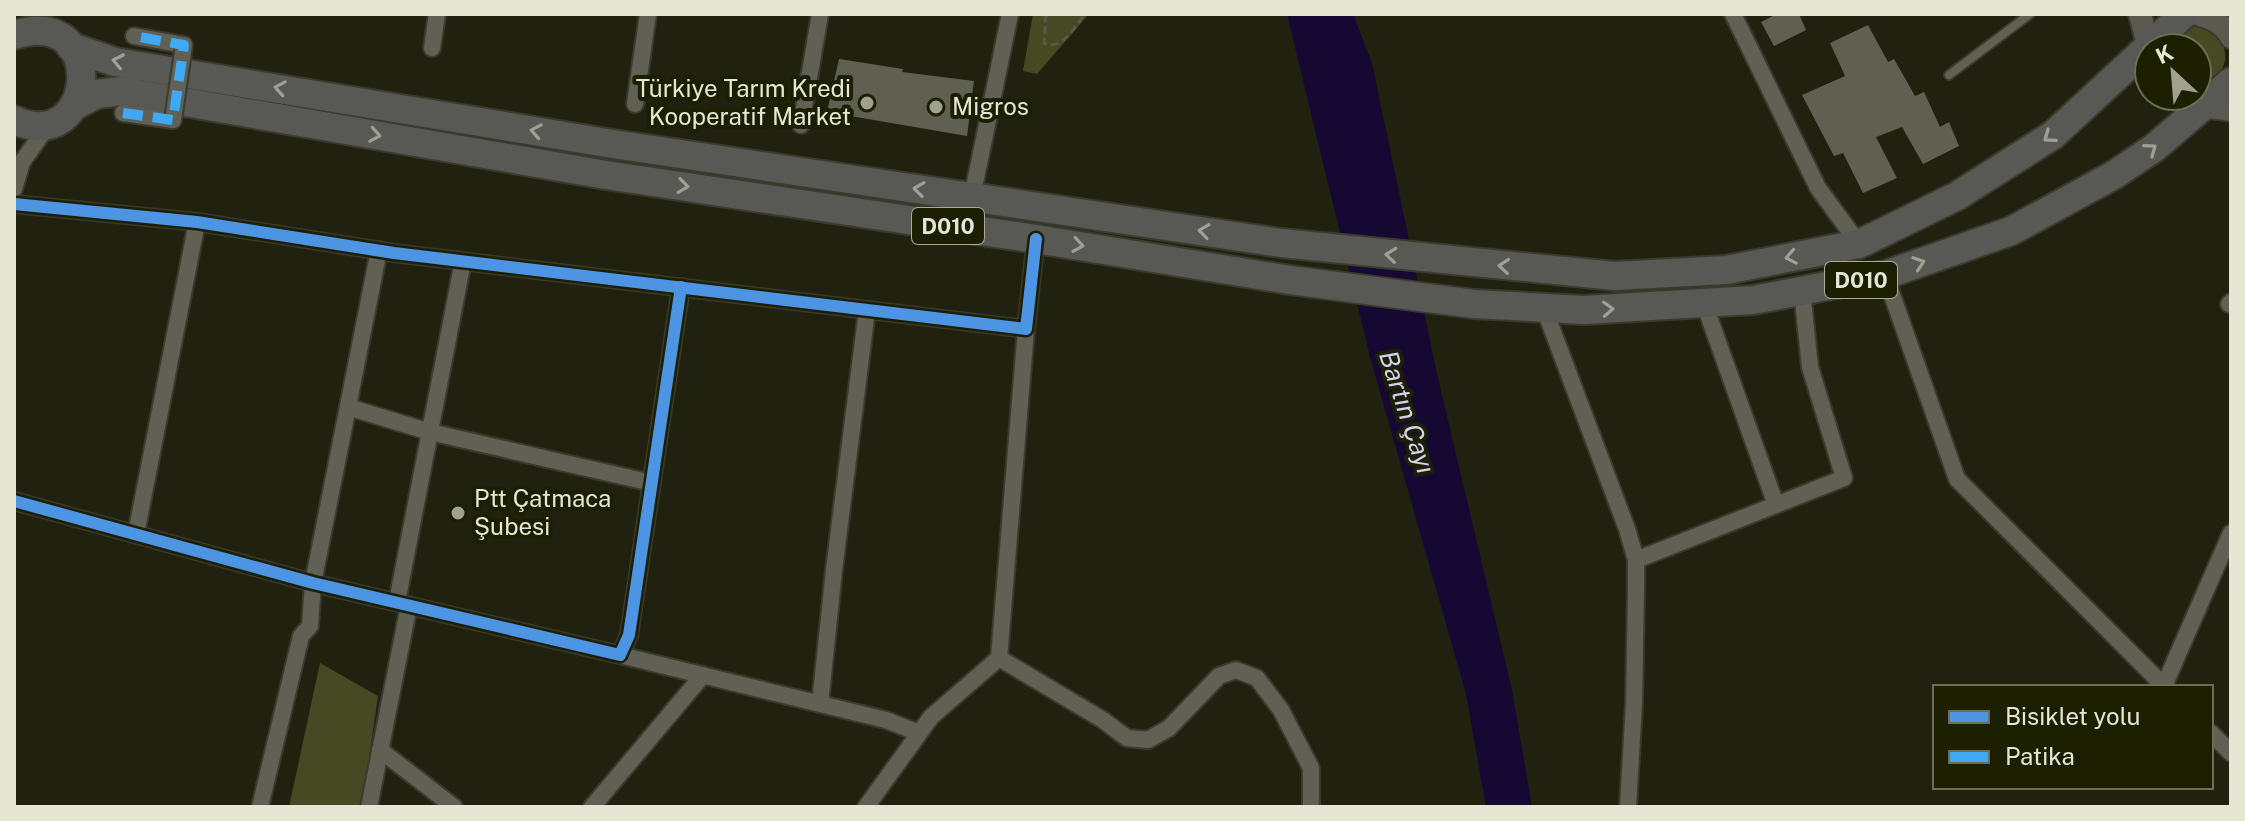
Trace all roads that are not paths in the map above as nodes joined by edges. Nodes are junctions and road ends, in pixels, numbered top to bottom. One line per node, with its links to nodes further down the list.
1 (39, 14): 14 (street)
2 (437, 14): 15 (street)
3 (648, 14): 20 (street)
4 (820, 14): 26 (street)
5 (1010, 14): 28 (street)
6 (1733, 14): 32 (street)
7 (2030, 14): 17 (lane)
8 (2184, 14): 11 (highway, D010)
9 (2197, 14): 13 (street)
10 (16, 28): 14 (highway)
11 (2165, 32)
12 (134, 36): 23 (street, bridge)
13 (2231, 37)
14 (65, 42): 21 (highway); 28 (highway, D010, one-way to 14)
15 (432, 48)
16 (2133, 62): 32 (highway, D010, one-way to 32)
17 (1949, 75)
18 (2231, 82): 19 (highway, D010)
19 (2213, 98)
20 (635, 104)
21 (74, 106): 25 (highway); 31 (highway, D010, one-way to 31)
22 (2197, 112): 35 (highway, D010, one-way to 22)
23 (123, 113)
24 (14, 120): 25 (highway)
25 (49, 124): 27 (street)
26 (801, 125)
27 (14, 189)
28 (972, 197): 32 (highway, D010, one-way to 28)
29 (14, 204): 30 (street)
30 (197, 222): 33 (street); 48 (street)
31 (1036, 239): 39 (highway, D010, one-way to 39); 41 (street)
32 (1859, 244)
33 (379, 250): 34 (street); 42 (street)
34 (463, 261): 36 (street); 43 (street)
35 (1885, 275): 37 (highway, D010); 55 (street)
36 (681, 287): 40 (street); 44 (street)
37 (1802, 291): 38 (highway, D010); 46 (street)
38 (1704, 303): 39 (highway, D010, one-way to 38); 46 (street)
39 (1544, 308): 49 (street)
40 (867, 310): 41 (street); 57 (street)
41 (1026, 329): 53 (street)
42 (348, 407): 43 (street); 50 (street)
43 (430, 432): 44 (street); 51 (street)
44 (652, 483): 52 (street)
45 (14, 501): 48 (street)
46 (1776, 505): 49 (street)
47 (2231, 533): 56 (street)
48 (136, 534): 50 (street)
49 (1636, 560): 68 (street)
50 (313, 583): 51 (street); 62 (street)
51 (403, 604): 52 (street); 60 (street)
52 (620, 655): 54 (street)
53 (999, 658): 58 (street); 67 (street)
54 (703, 675): 57 (street); 65 (street)
55 (2163, 685)
56 (2164, 685)
57 (820, 704): 58 (street)
58 (919, 733): 66 (street)
59 (2213, 735): 61 (street)
60 (380, 750): 63 (street); 64 (street)
61 (2231, 753)
62 (260, 807)
63 (369, 807)
64 (454, 807)
65 (592, 807)
66 (866, 807)
67 (1311, 807)
68 (1628, 807)

